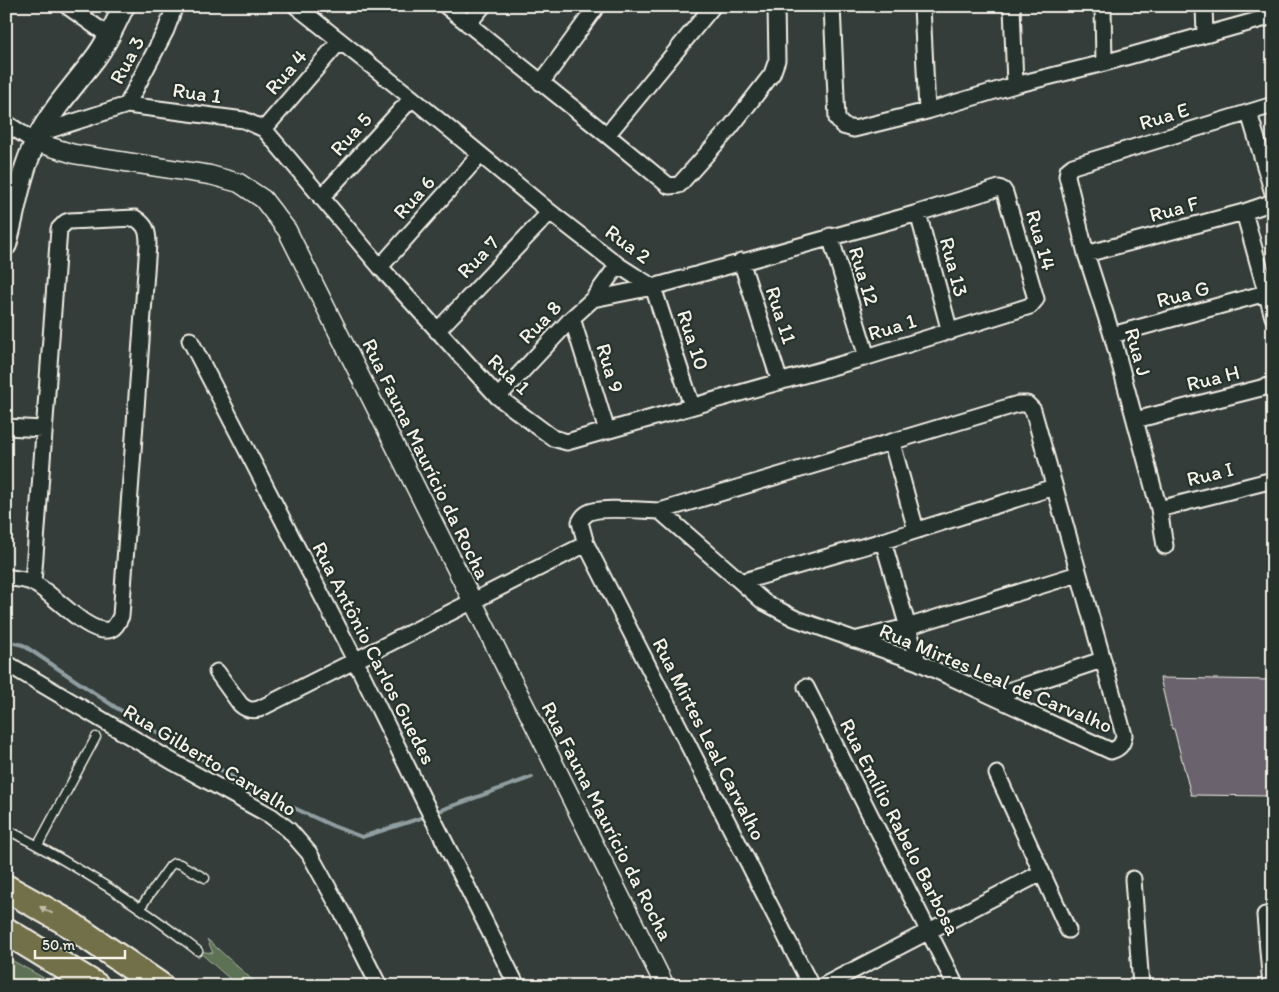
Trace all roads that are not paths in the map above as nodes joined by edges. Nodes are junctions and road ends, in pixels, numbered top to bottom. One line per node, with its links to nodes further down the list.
1 (67, 6): 18 (street)
2 (124, 6): 18 (main road)
3 (175, 6): 24 (street, Rua 3)
4 (296, 6): 19 (street, Rua 2)
5 (446, 6): 16 (street)
6 (483, 6): 16 (street)
7 (596, 6): 21 (street)
8 (713, 6): 30 (street)
9 (776, 6): 30 (street)
10 (832, 6): 26 (street)
11 (922, 6): 26 (street)
12 (1012, 6): 22 (street)
13 (1103, 6): 20 (street)
14 (1204, 6): 17 (street)
15 (1273, 16): 17 (street)
16 (468, 24): 21 (street)
17 (1205, 35): 20 (street)
18 (110, 36): 31 (main road)
19 (339, 42): 23 (street, Rua 2); 29 (street, Rua 4)
20 (1104, 63): 22 (street)
21 (541, 83): 30 (street)
22 (1015, 85): 26 (street)
23 (412, 98): 32 (street, Rua 2); 36 (street, Rua 5)
24 (127, 104): 29 (street, Rua 1); 31 (street, Rua 1)
25 (1273, 105): 27 (street, Rua E)
26 (927, 111)
27 (1249, 113): 33 (street, Rua E); 35 (street)
28 (6, 123): 31 (street, Rua Fauna Maurício da Rocha)
29 (264, 130): 36 (street, Rua 1)
30 (607, 135)
31 (38, 137): 42 (main road); 81 (street, Rua Fauna Maurício da Rocha)
32 (480, 155): 38 (street, Rua 2); 46 (street, Rua 6)
33 (1068, 170): 43 (street, Rua J)
34 (1003, 190): 40 (street, Rua 2); 51 (street, Rua 14)
35 (1273, 193)
36 (321, 198): 46 (street, Rua 1)
37 (1273, 202): 39 (street, Rua F)
38 (550, 212): 45 (street, Rua 2); 54 (street, Rua 7)
39 (1244, 212): 43 (street, Rua F); 47 (street)
40 (918, 213): 41 (street, Rua 2); 55 (street, Rua 13)
41 (830, 236): 44 (street, Rua 2); 58 (street, Rua 12)
42 (6, 245)
43 (1086, 254): 56 (street, Rua J)
44 (741, 261): 48 (street, Rua 2); 59 (street, Rua 11)
45 (618, 265): 48 (street, Rua 2); 50 (street, Rua 8)
46 (380, 267): 54 (street, Rua 1)
47 (1267, 276): 49 (street)
48 (654, 287): 50 (street, Rua 8); 62 (street, Rua 10)
49 (1266, 294): 52 (street); 56 (street, Rua G)
50 (593, 299): 53 (street, Rua 8)
51 (1034, 303): 55 (street, Rua 1)
52 (1273, 317)
53 (572, 318): 61 (street, Rua 8); 66 (street, Rua 9)
54 (437, 331): 61 (street, Rua 1)
55 (950, 332): 58 (street, Rua 1)
56 (1112, 335): 63 (street, Rua J)
57 (190, 340): 84 (street, Rua Antônio Carlos Guedes)
58 (867, 357): 59 (street, Rua 1)
59 (780, 382): 62 (street, Rua 1)
60 (1273, 385): 63 (street, Rua H)
61 (498, 397): 66 (street, Rua 1)
62 (692, 406): 66 (street, Rua 1)
63 (1135, 420): 70 (street, Rua J)
64 (6, 427): 65 (street)
65 (43, 429): 80 (street); 80 (street)
66 (607, 431)
67 (892, 442): 69 (street, Rua Mirtes Leal de Carvalho); 71 (street, Rua Mirtes Leal de Carvalho); 73 (street)
68 (1273, 480): 70 (street, Rua I)
69 (1054, 487): 73 (street); 77 (street, Rua Mirtes Leal de Carvalho)
70 (1159, 509): 76 (street, Rua J)
71 (660, 511): 72 (street, Rua Mirtes Leal de Carvalho); 79 (street, Rua Mirtes Leal de Carvalho)
72 (589, 512): 75 (street, Rua Mirtes Leal Carvalho)
73 (916, 530): 74 (street)
74 (883, 540): 79 (street); 82 (street)
75 (586, 544): 81 (street); 110 (street, Rua Mirtes Leal Carvalho)
76 (1165, 546)
77 (1078, 574): 82 (street, Rua Mirtes Leal de Carvalho); 85 (street, Rua Mirtes Leal de Carvalho)
78 (6, 577): 80 (street)
79 (740, 582): 83 (street, Rua Mirtes Leal de Carvalho)
80 (33, 583)
81 (472, 602): 84 (street); 109 (street, Rua Fauna Maurício da Rocha)
82 (907, 627): 83 (street, Rua Mirtes Leal de Carvalho); 86 (street)
83 (854, 640): 86 (street, Rua Mirtes Leal de Carvalho)
84 (355, 660): 88 (street); 108 (street, Rua Antônio Carlos Guedes)
85 (1102, 660): 90 (street); 90 (street, Rua Mirtes Leal de Carvalho)
86 (918, 662): 90 (street, Rua Mirtes Leal de Carvalho)
87 (6, 663): 107 (street, Rua Gilberto Carvalho)
88 (217, 672)
89 (806, 687): 103 (street, Rua Emílio Rabelo Barbosa)
90 (993, 696)
91 (96, 736): 94 (lane)
92 (997, 774): 95 (street)
93 (6, 829): 94 (lane)
94 (38, 845): 99 (lane)
95 (1041, 873): 101 (street); 103 (street)
96 (205, 878): 99 (lane)
97 (1133, 879): 113 (street)
98 (6, 888): 106 (highway, one-way to 98)
99 (140, 908): 104 (lane)
100 (1265, 915): 114 (street)
101 (1068, 930)
102 (6, 931): 105 (highway)
103 (929, 931): 111 (street); 112 (street, Rua Emílio Rabelo Barbosa)
104 (198, 951)
105 (96, 986)
106 (160, 986)
107 (379, 986)
108 (518, 986)
109 (665, 986)
110 (811, 986)
111 (823, 986)
112 (956, 986)
113 (1141, 986)
114 (1271, 986)

